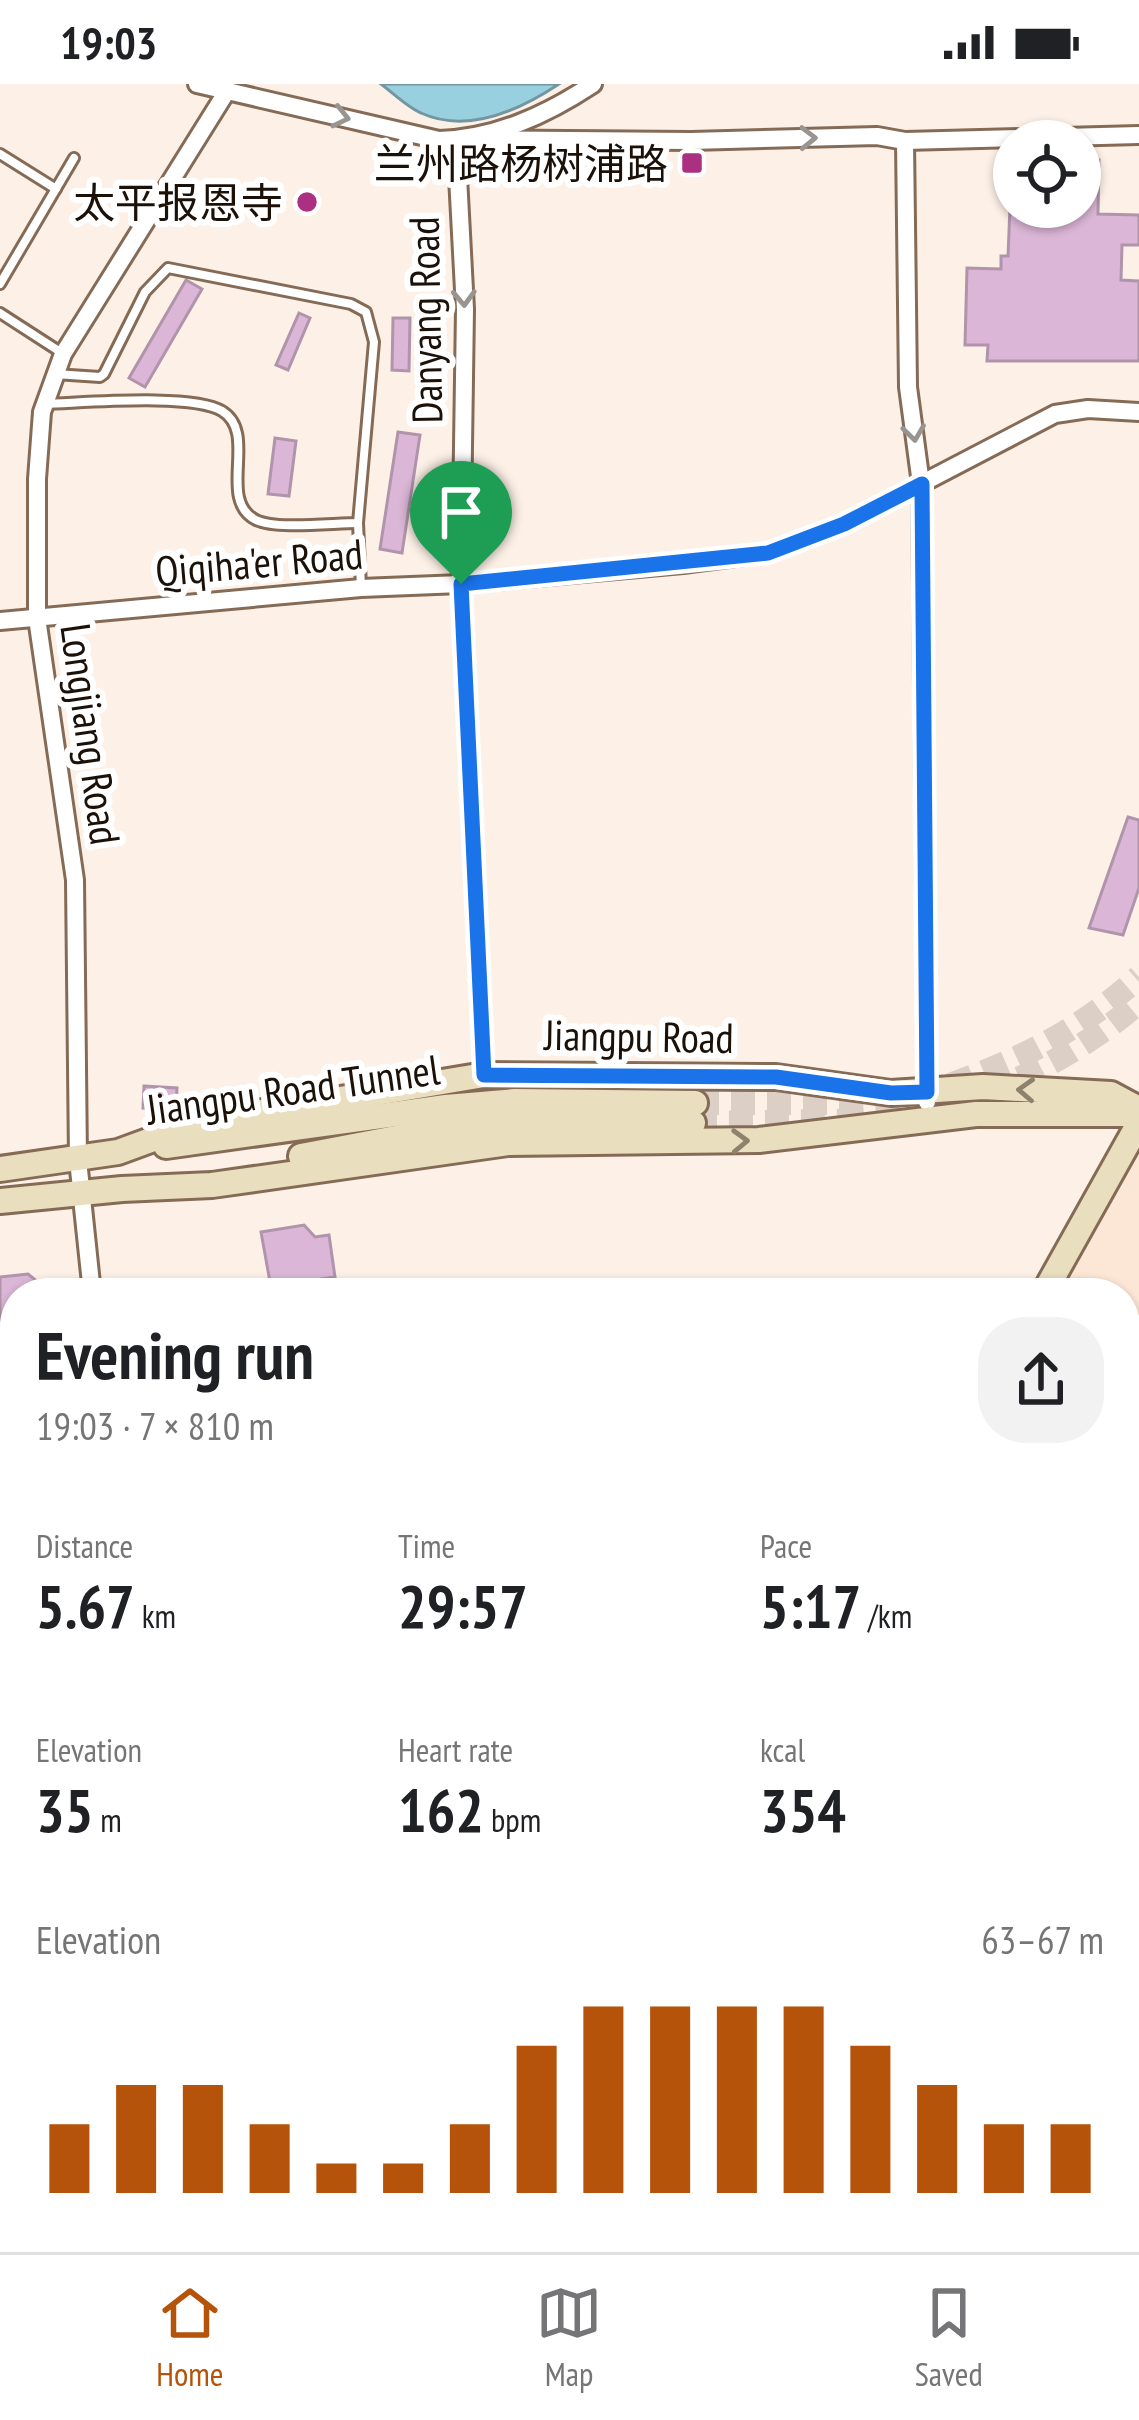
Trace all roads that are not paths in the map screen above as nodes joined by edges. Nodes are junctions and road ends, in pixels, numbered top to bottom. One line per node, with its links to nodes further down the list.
1 (197, 84): 3 (street)
2 (593, 84): 5 (street)
3 (227, 91): 5 (street, one-way to 5); 15 (street, Longjiang Road)
4 (1139, 135): 6 (street)
5 (456, 139): 6 (street, one-way to 6); 21 (street, Danyang Road, one-way to 21)
6 (905, 144): 8 (street); 19 (street, one-way to 19)
7 (1139, 145): 9 (street)
8 (993, 146)
9 (1101, 146)
10 (0, 154): 12 (lane)
11 (74, 158): 12 (lane)
12 (56, 189): 13 (lane)
13 (0, 284)
14 (0, 314): 15 (lane)
15 (63, 354): 16 (street, Longjiang Road)
16 (54, 374): 17 (street, Longjiang Road); 20 (lane)
17 (44, 404): 20 (lane); 23 (street, Longjiang Road)
18 (1139, 412): 19 (street, Qiqiha'er Road)
19 (922, 484): 21 (street, Qiqiha'er Road); 26 (street)
20 (358, 523): 22 (lane)
21 (461, 584): 22 (street, Qiqiha'er Road); 25 (street, Danyang Road)
22 (361, 588): 23 (street, Qiqiha'er Road)
23 (38, 618): 24 (street, Qiqiha'er Road); 30 (street, Longjiang Road)
24 (0, 622)
25 (484, 1075): 26 (main road, Jiangpu Road); 29 (main road, Jiangpu Road)
26 (927, 1092): 27 (main road, Jiangpu Road, one-way to 26); 28 (street)
27 (1139, 1115): 28 (main road); 36 (main road)
28 (928, 1120): 32 (main road, one-way to 28)
29 (118, 1152): 30 (main road, Jiangpu Road); 32 (main road, Jiangpu Road Tunnel)
30 (78, 1160): 31 (main road, Jiangpu Road); 33 (street, Longjiang Road)
31 (0, 1169)
32 (122, 1189): 33 (main road)
33 (80, 1194): 34 (main road); 35 (street, Longjiang Road)
34 (0, 1202)
35 (90, 1278)
36 (1052, 1278)

